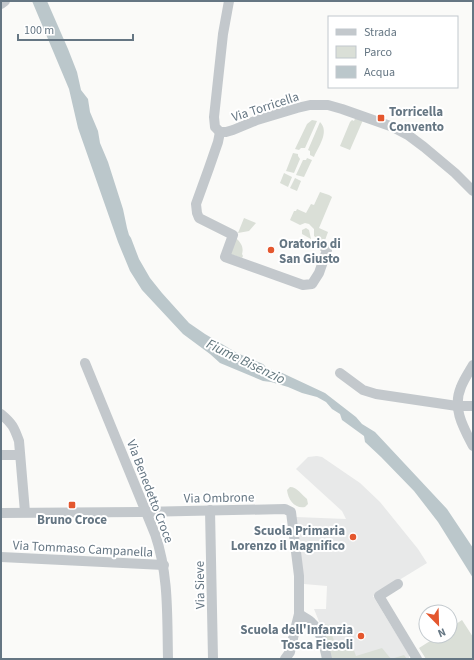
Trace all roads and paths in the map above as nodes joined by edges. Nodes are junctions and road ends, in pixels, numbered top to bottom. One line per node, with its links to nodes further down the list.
1 (5, 1): 3 (street)
2 (229, 1): 4 (street, Via Torricella)
3 (1, 4)
4 (220, 132): 5 (street, Via Torricella); 6 (street)
5 (473, 191)
6 (323, 246)
7 (85, 363): 18 (street, Via Benedetto Croce)
8 (473, 365): 10 (street)
9 (340, 373): 10 (street)
10 (457, 406): 11 (street); 13 (street)
11 (473, 406)
12 (1, 414): 15 (street)
13 (473, 446)
14 (1, 455): 15 (street)
15 (20, 455): 17 (street)
16 (210, 510): 18 (street, Via Ombrone); 23 (street, Via Ombrone); 25 (street, Via Sieve)
17 (25, 512): 18 (street, Via Ombrone); 19 (street, Via Ombrone)
18 (146, 512): 21 (street, Via Benedetto Croce)
19 (1, 513)
20 (1, 557): 21 (street, Via Tommaso Campanella)
21 (164, 565): 24 (street, Via Benedetto Croce)
22 (398, 584): 28 (street)
23 (299, 614): 26 (street); 27 (street)
24 (168, 659)
25 (213, 659)
26 (285, 659)
27 (326, 659)
28 (417, 659)

